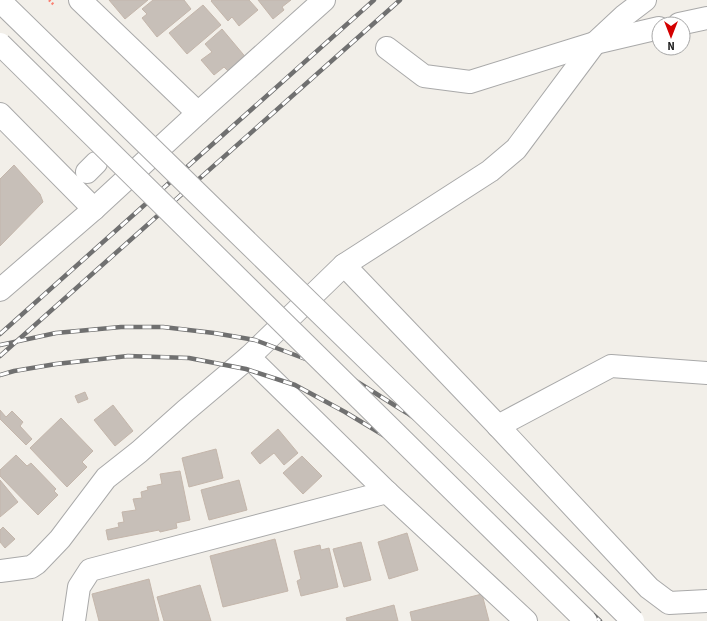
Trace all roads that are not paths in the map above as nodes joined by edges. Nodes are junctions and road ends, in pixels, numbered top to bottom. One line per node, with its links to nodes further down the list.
1 (80, 0): 11 (street)
2 (324, 0): 11 (street)
3 (645, 0): 8 (street)
4 (0, 1): 25 (street, bridge)
5 (707, 18): 6 (street)
6 (691, 21)
7 (651, 30): 8 (street)
8 (595, 43): 10 (street); 14 (street)
9 (0, 44): 24 (street, bridge)
10 (387, 48)
11 (198, 113): 13 (street)
12 (0, 114): 13 (street)
13 (94, 209): 15 (street)
14 (344, 265): 16 (street); 18 (street)
15 (0, 290)
16 (249, 357): 19 (street); 20 (street)
17 (707, 373): 18 (street)
18 (498, 426): 21 (street)
19 (387, 492): 22 (street); 23 (street)
20 (0, 571)
21 (707, 601)
22 (74, 621)
23 (526, 621)
24 (586, 621)
25 (633, 621)

